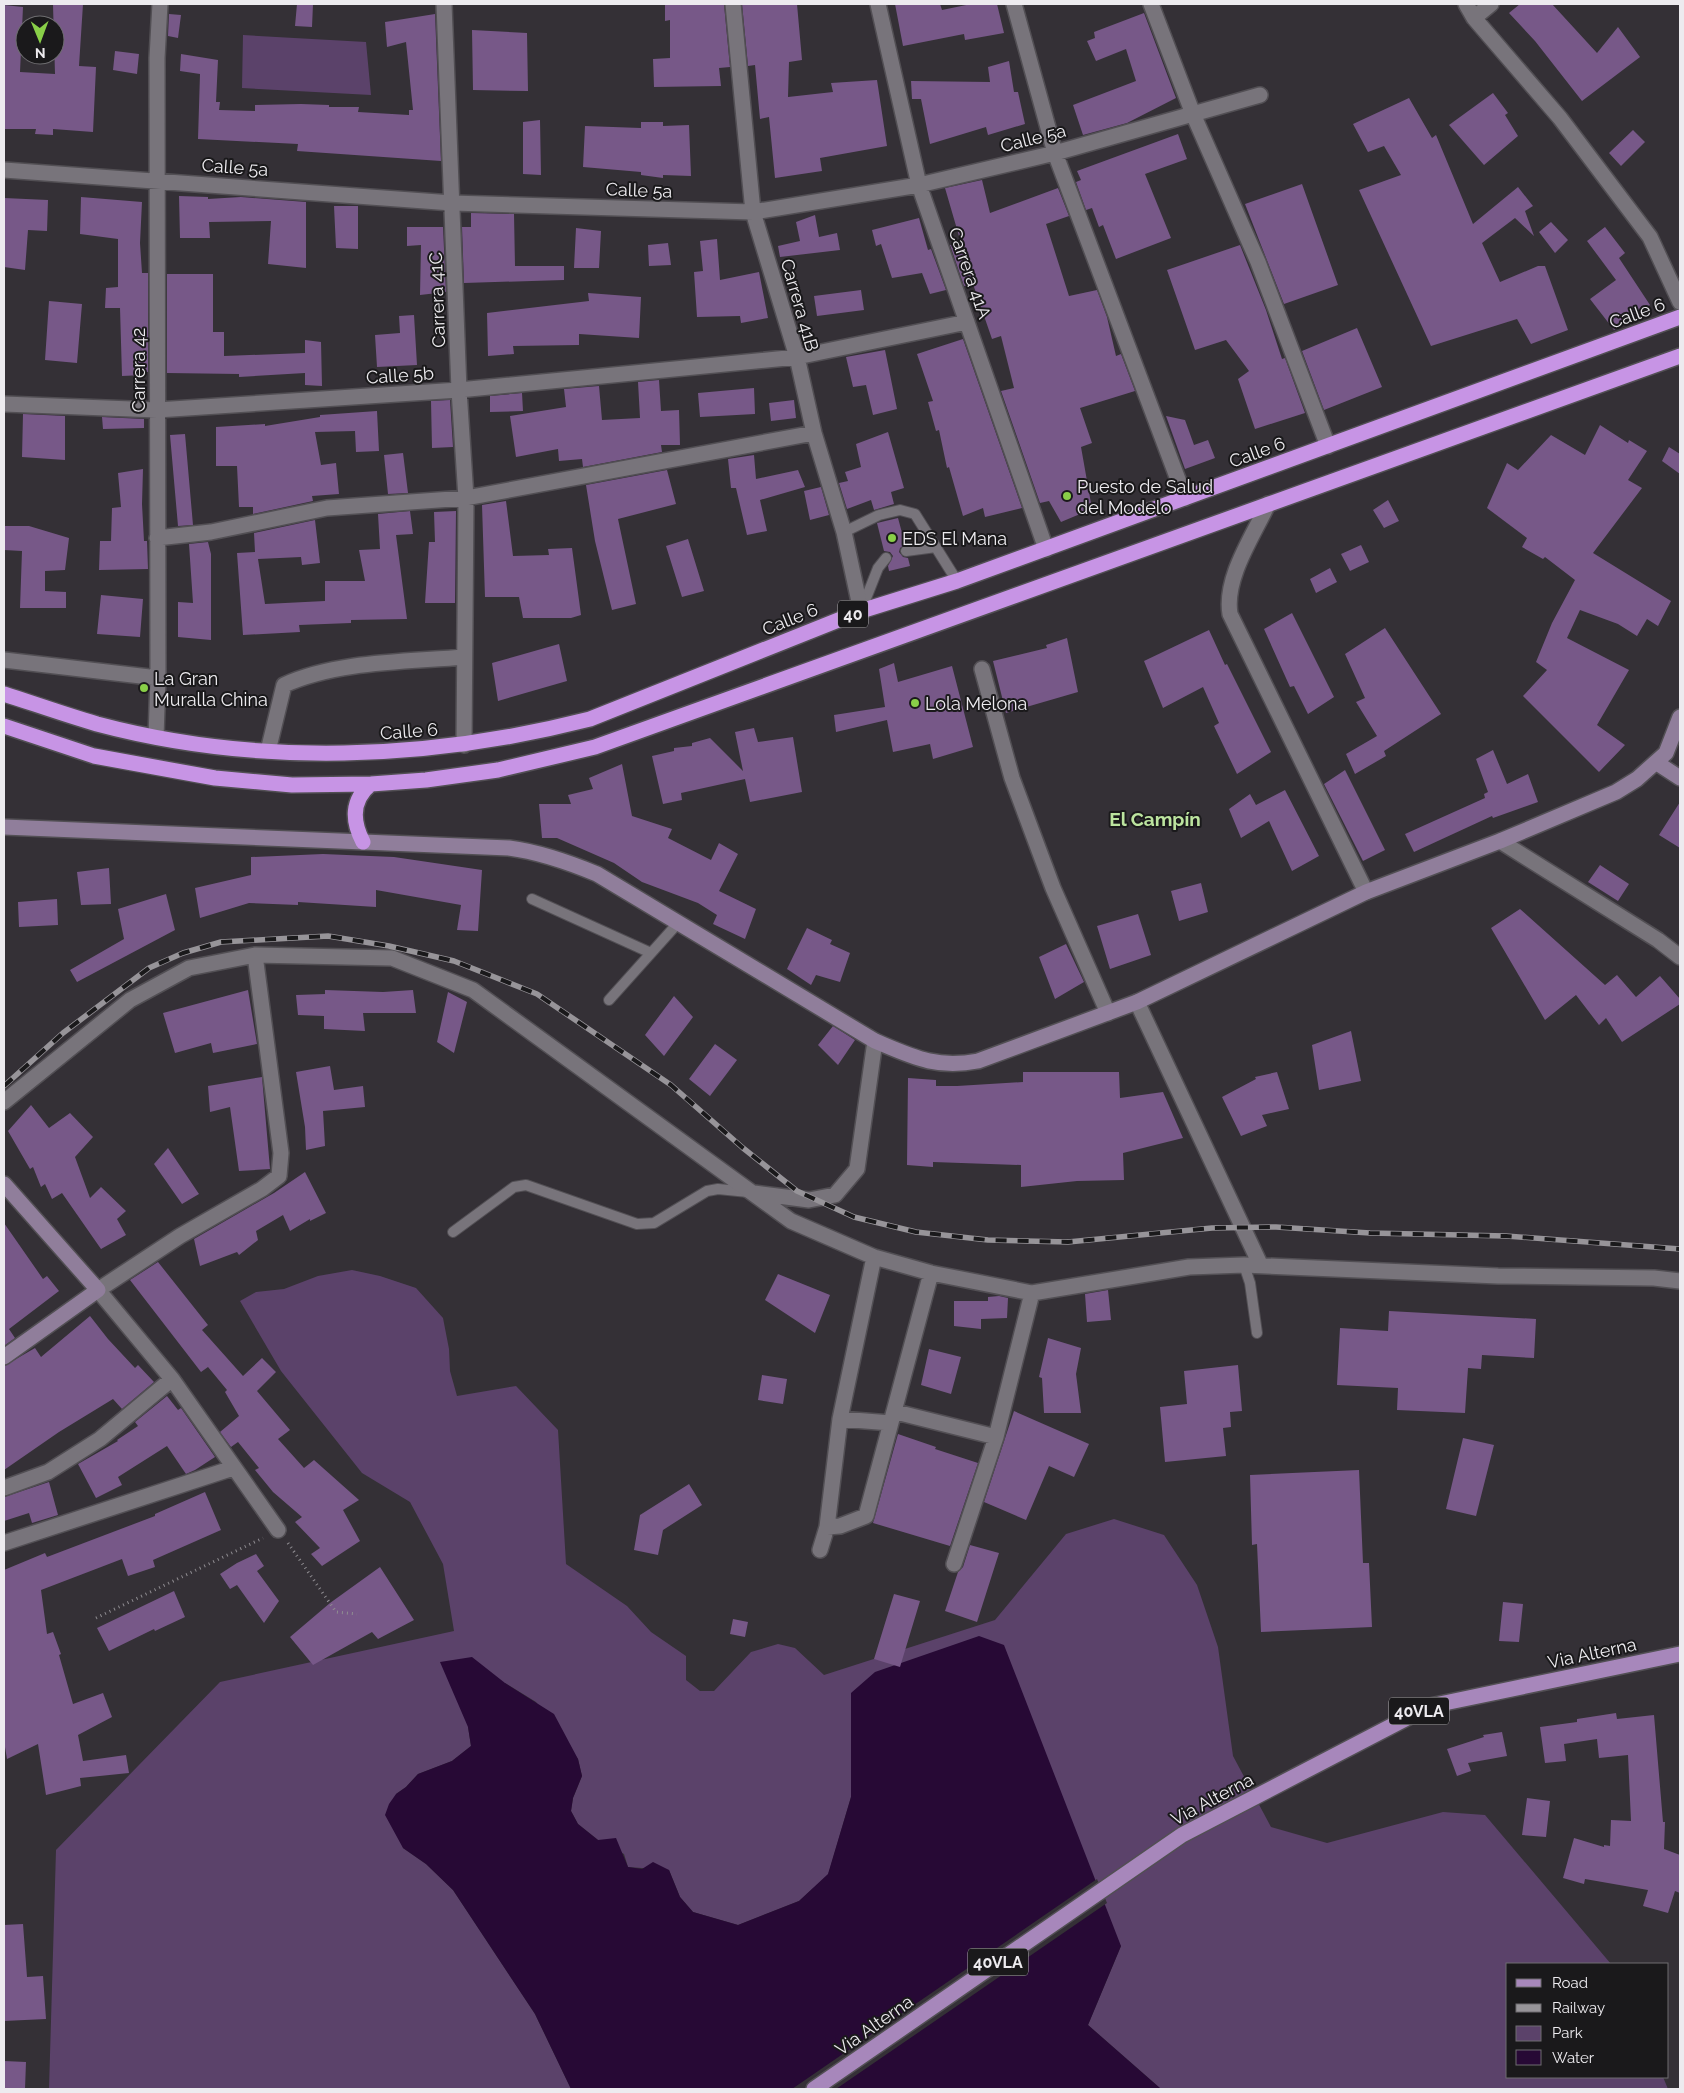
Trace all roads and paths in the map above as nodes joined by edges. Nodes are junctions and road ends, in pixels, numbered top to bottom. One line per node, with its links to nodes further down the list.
1 (160, 4): 14 (street, Carrera 42)
2 (444, 4): 16 (street, Carrera 41C)
3 (733, 4): 17 (street, Carrera 41B)
4 (878, 4): 15 (street, Carrera 41A)
5 (1014, 4): 12 (street)
6 (1151, 4): 11 (street)
7 (1466, 4): 9 (street)
8 (1491, 4): 9 (street)
9 (1474, 18): 18 (street)
10 (1260, 95): 11 (street, Calle 5a)
11 (1193, 114): 12 (street, Calle 5a); 27 (street)
12 (1055, 153): 15 (street, Calle 5a); 29 (street)
13 (4, 170): 14 (street, Calle 5a)
14 (157, 180): 16 (street, Calle 5a); 25 (street, Carrera 42)
15 (919, 185): 17 (street, Calle 5a); 20 (street, Carrera 41A)
16 (452, 203): 17 (street, Calle 5a); 23 (street, Carrera 41C)
17 (753, 212): 22 (street, Carrera 41B)
18 (1680, 302)
19 (1680, 317): 27 (highway, Calle 6 / 40)
20 (967, 322): 22 (street, Calle 5b); 34 (street, Carrera 41A)
21 (1680, 356): 30 (highway, 40)
22 (797, 357): 23 (street, Calle 5b); 26 (street, Carrera 41B)
23 (459, 390): 25 (street, Calle 5b); 28 (street, Carrera 41C)
24 (4, 404): 25 (street, Calle 5b)
25 (157, 410): 32 (street, Carrera 42)
26 (814, 433): 28 (street); 31 (street, Carrera 41B)
27 (1328, 446): 29 (highway, Calle 6 / 40)
28 (466, 498): 32 (street); 39 (street, Carrera 41C)
29 (1185, 498): 34 (highway, Calle 6 / 40)
30 (1268, 504): 51 (highway, 40); 55 (street)
31 (844, 532): 33 (lane); 38 (street, Carrera 41B)
32 (157, 538): 42 (street, Carrera 42)
33 (936, 547): 35 (lane); 37 (lane)
34 (1046, 549): 37 (highway, Calle 6 / 40)
35 (906, 551)
36 (886, 558): 38 (lane)
37 (957, 581): 38 (highway, Calle 6 / 40)
38 (861, 611): 47 (highway, Calle 6 / 40)
39 (464, 657): 47 (street, Carrera 41C); 48 (street)
40 (4, 660): 42 (street)
41 (982, 670): 63 (street)
42 (158, 678): 46 (street, Carrera 42)
43 (4, 694): 46 (highway, Calle 6 / 40)
44 (1680, 717): 49 (main road)
45 (4, 726): 51 (highway, 40)
46 (156, 737): 48 (highway, Calle 6 / 40)
47 (464, 745): 48 (highway, Calle 6 / 40)
48 (268, 751)
49 (1657, 763): 50 (main road); 53 (main road)
50 (1680, 778)
51 (371, 784): 54 (highway)
52 (4, 827): 54 (main road)
53 (1500, 840): 55 (main road); 60 (street)
54 (363, 842): 57 (main road)
55 (1366, 892): 62 (main road)
56 (532, 900): 58 (lane)
57 (678, 923): 58 (lane); 64 (main road)
58 (651, 953): 61 (lane)
59 (255, 955): 65 (street); 67 (street); 74 (street)
60 (1680, 957)
61 (609, 1000)
62 (1137, 1002): 63 (main road); 70 (street)
63 (1108, 1013): 64 (main road)
64 (875, 1041): 67 (street)
65 (4, 1102)
66 (4, 1184): 74 (main road)
67 (753, 1193): 68 (lane); 69 (street)
68 (454, 1232)
69 (874, 1257): 72 (street); 80 (street)
70 (1260, 1264): 71 (street); 73 (street)
71 (1244, 1265): 75 (street); 76 (lane)
72 (931, 1273): 75 (street); 79 (street)
73 (1680, 1281)
74 (98, 1290): 77 (main road); 78 (street)
75 (1032, 1293): 81 (street)
76 (1257, 1333)
77 (4, 1357)
78 (172, 1379): 82 (street); 83 (street)
79 (894, 1418): 80 (street); 81 (street); 84 (street)
80 (840, 1419): 84 (street)
81 (996, 1437): 88 (street)
82 (233, 1468): 85 (street); 86 (street)
83 (4, 1488)
84 (827, 1527): 87 (street)
85 (278, 1530): 89 (path); 90 (path)
86 (4, 1543)
87 (820, 1550)
88 (954, 1564)
89 (357, 1614)
90 (96, 1618)
91 (1680, 1654): 92 (main road, Via Alterna / 40VLA)
92 (814, 2089)

